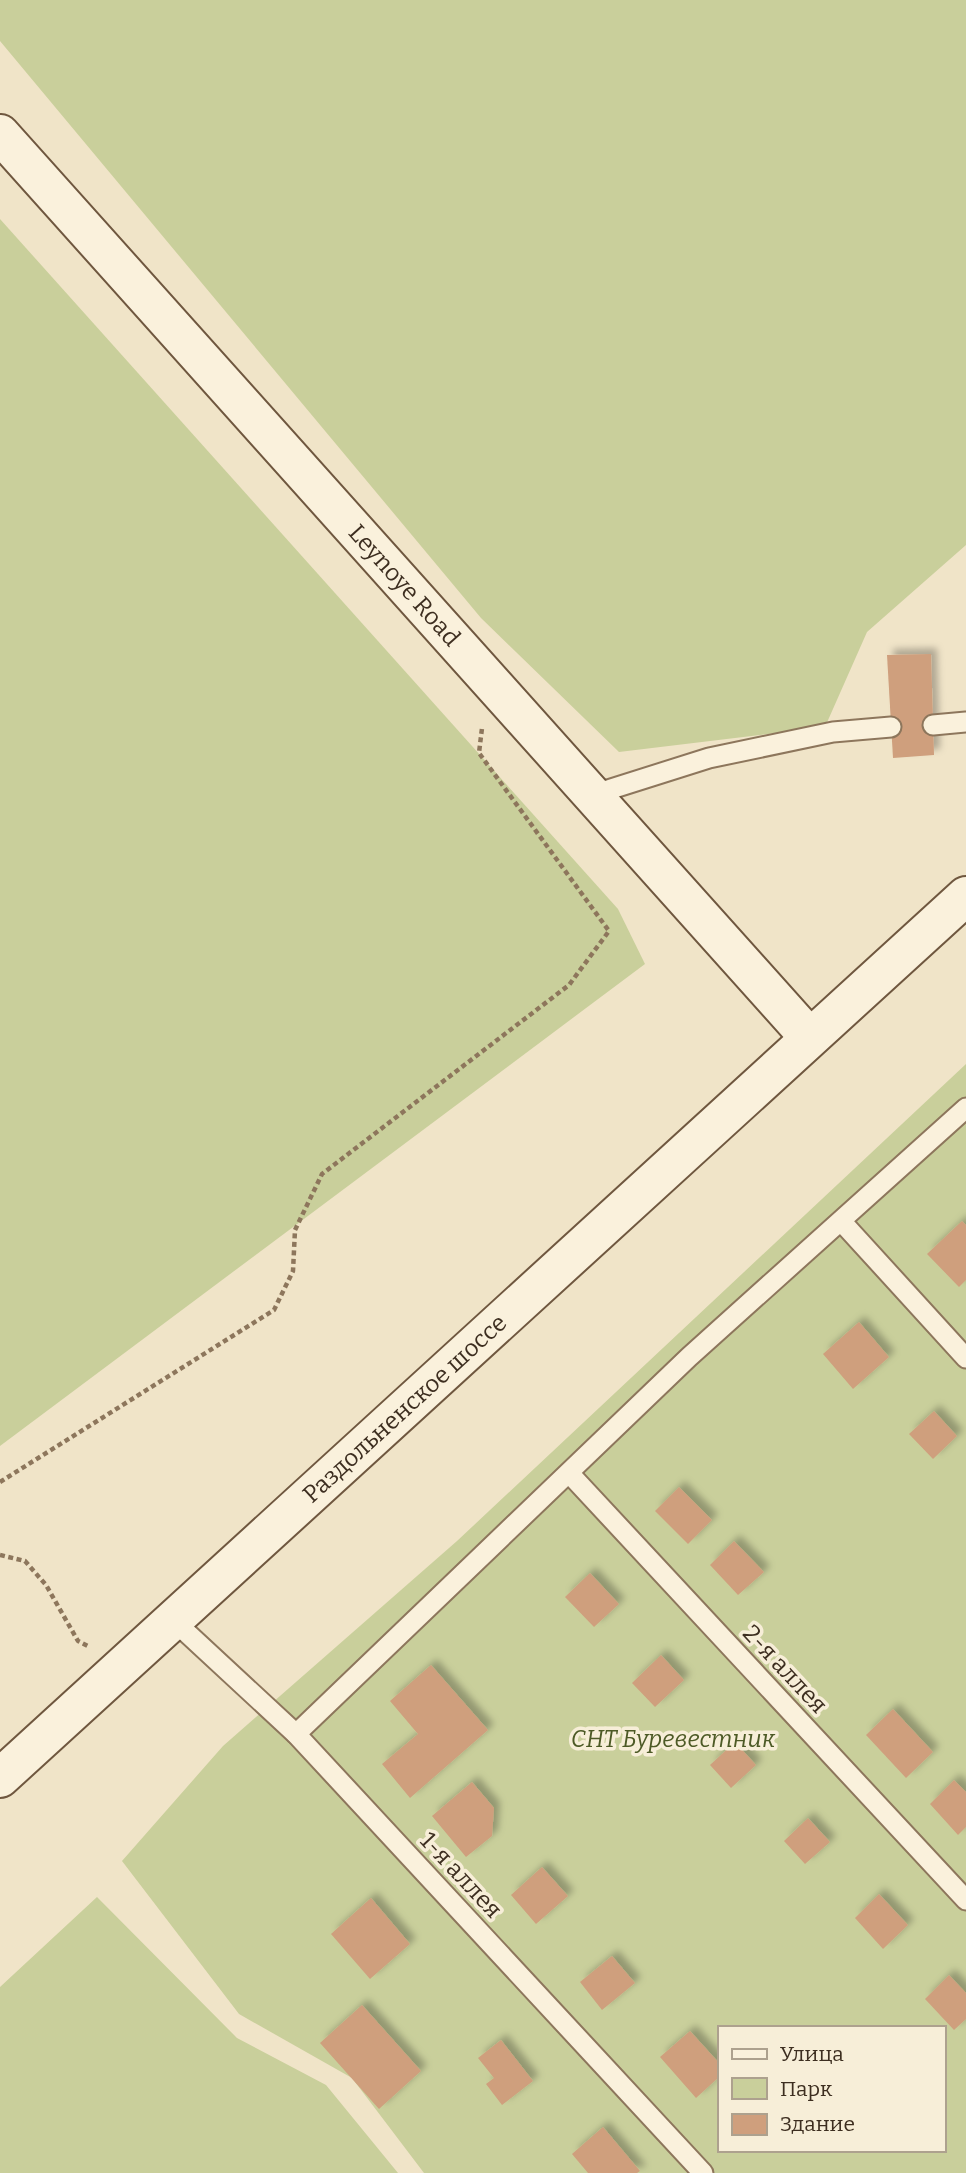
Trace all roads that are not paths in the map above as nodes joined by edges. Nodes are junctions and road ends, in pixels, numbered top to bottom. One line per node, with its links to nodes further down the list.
1 (0, 134): 5 (main road, Leynoye Road)
2 (966, 722): 3 (lane)
3 (933, 725)
4 (891, 727): 5 (lane)
5 (592, 795): 7 (main road, Leynoye Road)
6 (966, 896): 7 (main road, Раздольненское шоссе)
7 (809, 1037): 12 (main road, Раздольненское шоссе)
8 (966, 1108): 9 (lane)
9 (841, 1221): 10 (lane); 11 (lane)
10 (966, 1358)
11 (569, 1473): 13 (lane); 15 (lane, 2-я аллея)
12 (173, 1620): 13 (lane, 1-я аллея); 14 (main road, Раздольненское шоссе)
13 (296, 1734): 16 (lane, 1-я аллея)
14 (0, 1779)
15 (966, 1899)
16 (703, 2173)

